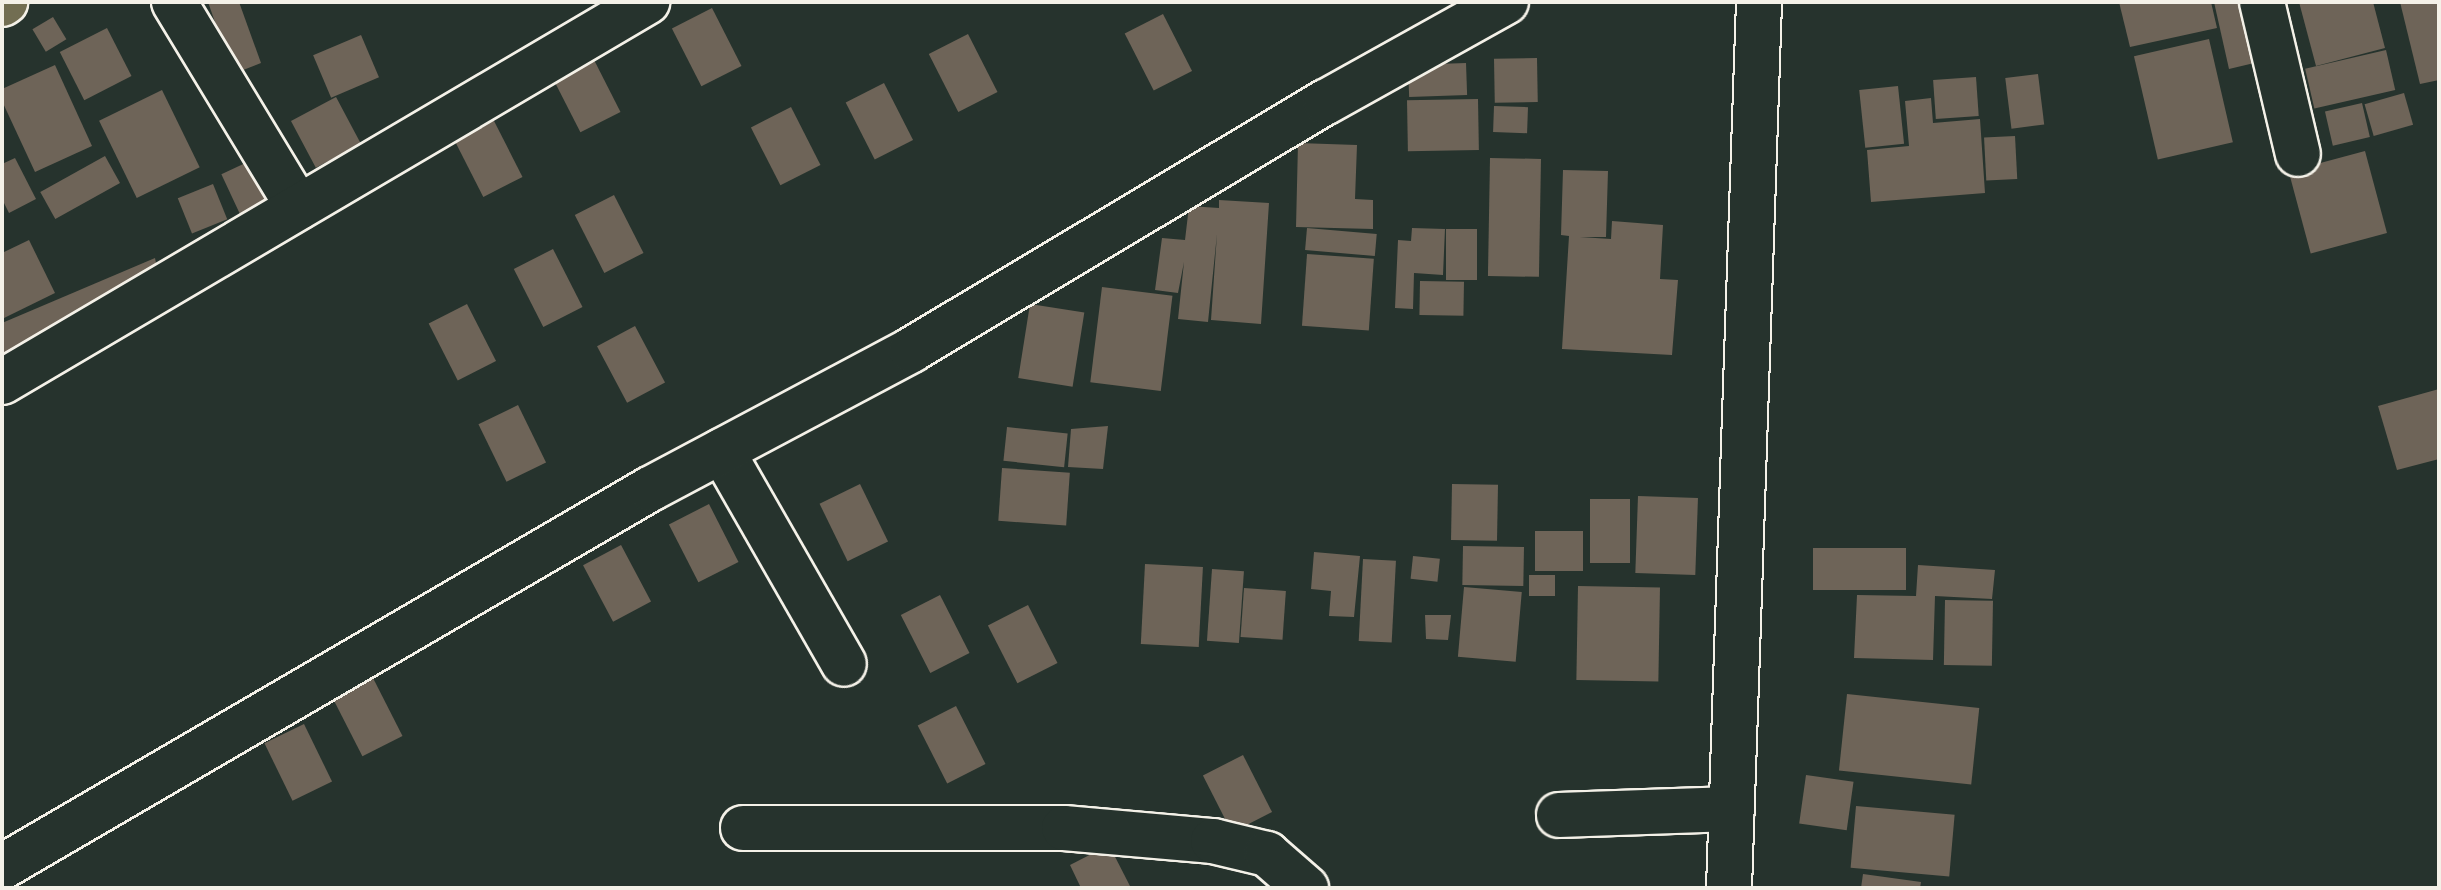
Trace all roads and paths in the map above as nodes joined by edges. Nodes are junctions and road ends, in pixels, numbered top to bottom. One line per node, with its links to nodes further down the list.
1 (174, 2): 7 (street)
2 (647, 2): 7 (street)
3 (1506, 2): 9 (street)
4 (1759, 2): 11 (street)
5 (2262, 2): 6 (street)
6 (2298, 154)
7 (298, 207): 8 (street)
8 (2, 382)
9 (722, 451): 10 (street); 14 (street)
10 (844, 664)
11 (1732, 809): 12 (street); 16 (street)
12 (1559, 815)
13 (743, 828): 15 (street)
14 (2, 867)
15 (1306, 888)
16 (1729, 888)

